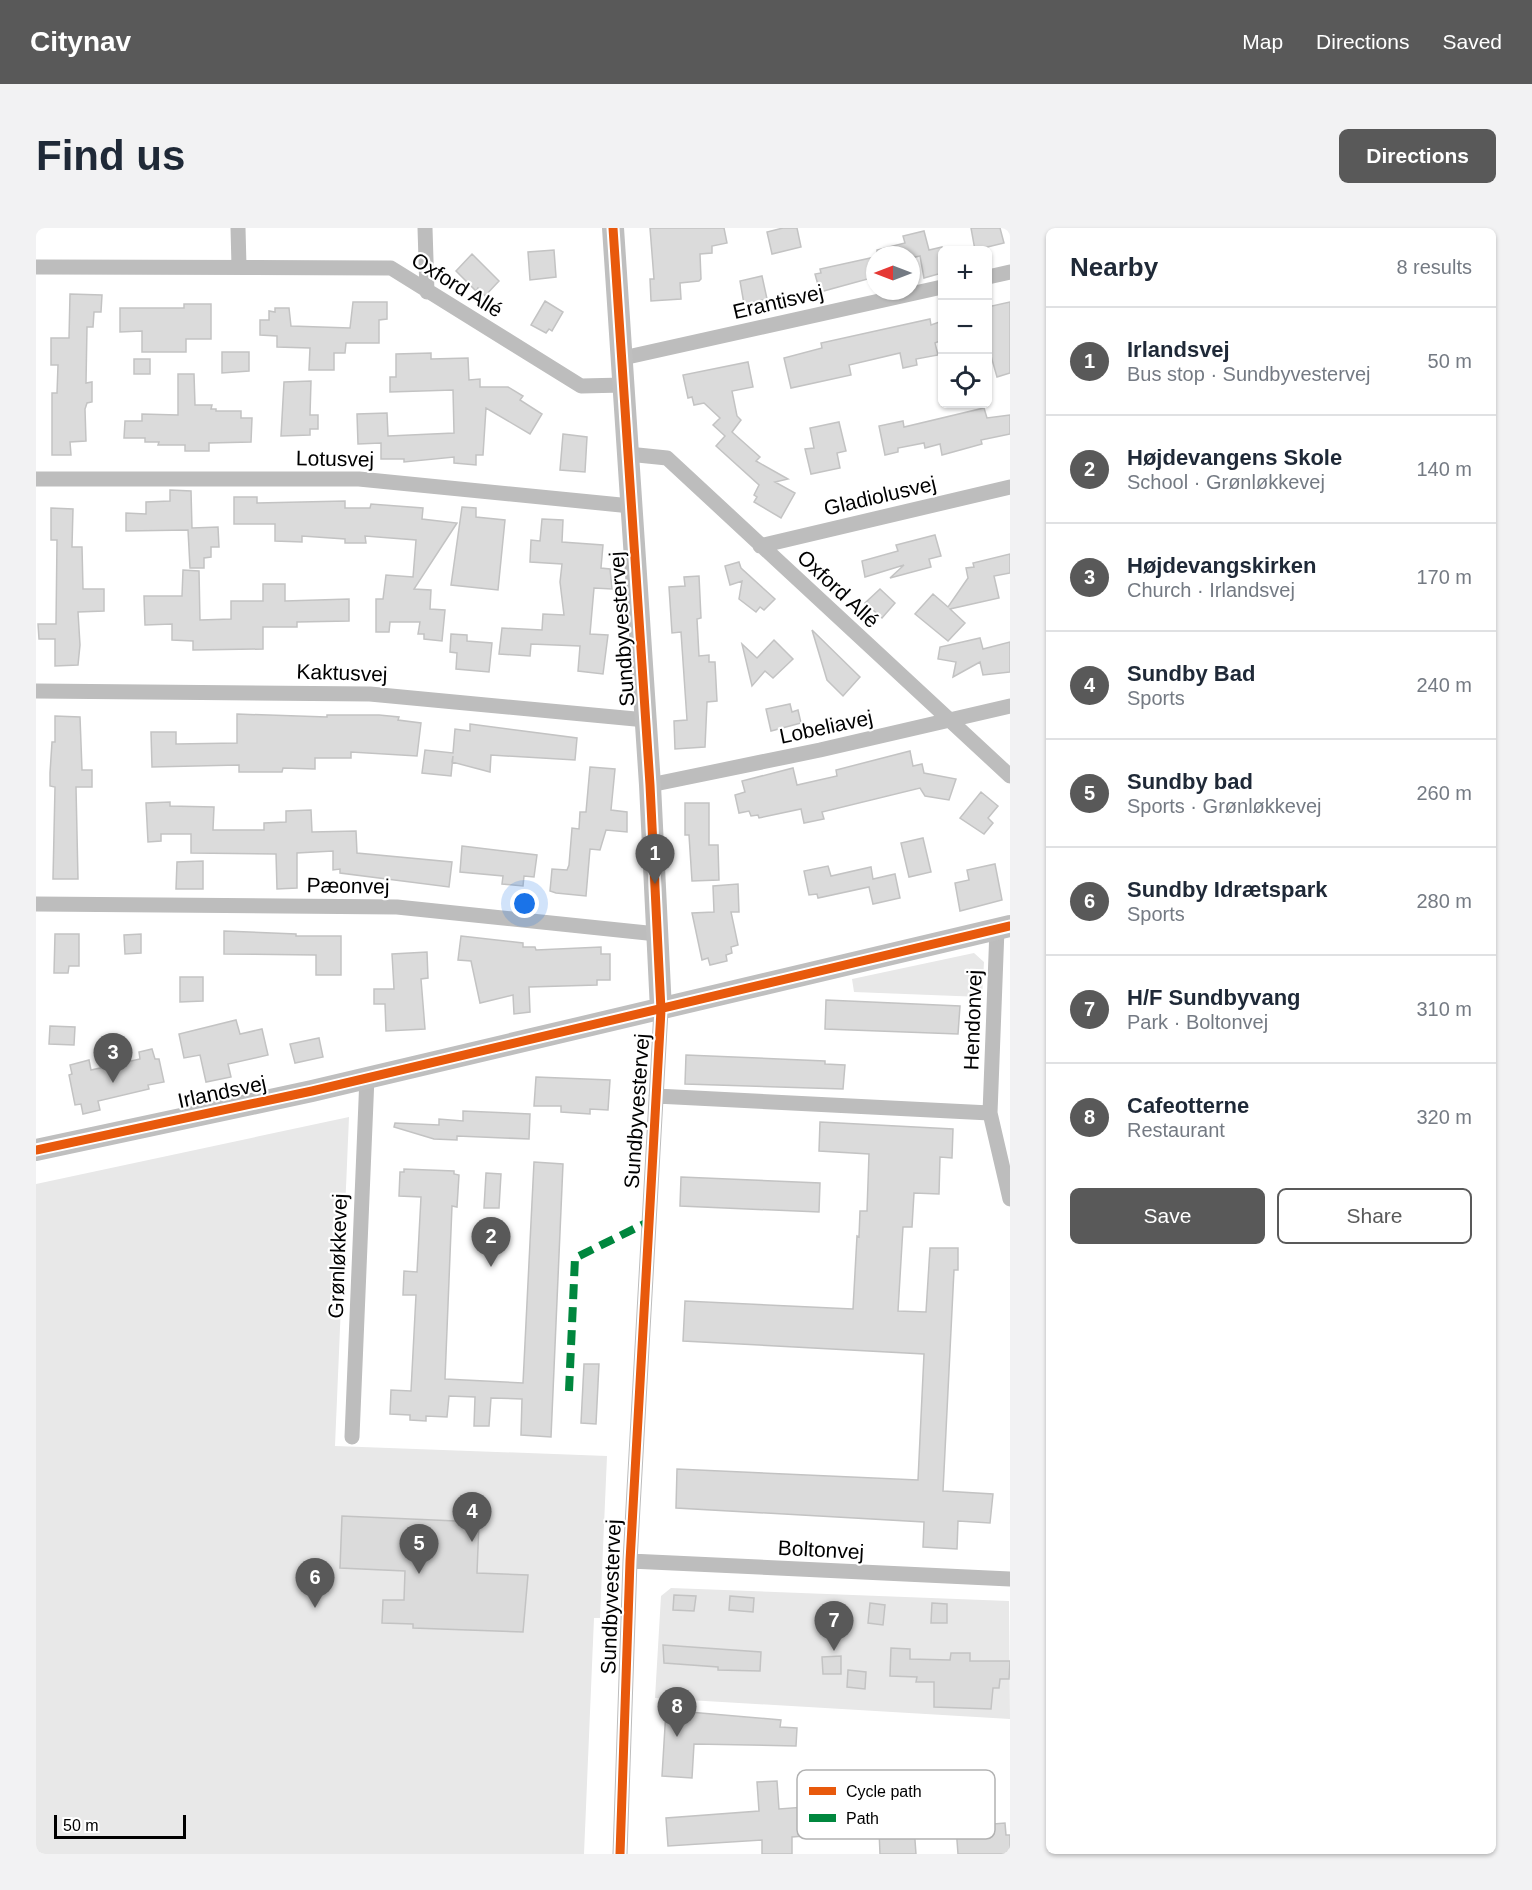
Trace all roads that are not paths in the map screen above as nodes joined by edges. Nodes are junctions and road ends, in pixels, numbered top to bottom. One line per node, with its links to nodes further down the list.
1 (238, 228): 4 (street)
2 (425, 228): 9 (street)
3 (614, 228): 10 (street, Sundbyvestervej)
4 (239, 266): 5 (street, Oxford Allé); 9 (street, Oxford Allé)
5 (36, 267)
6 (1010, 272): 7 (street)
7 (992, 276)
8 (938, 288): 10 (street, Erantisvej)
9 (427, 292): 11 (street, Oxford Allé)
10 (623, 358): 11 (street, Sundbyvestervej)
11 (624, 385): 12 (street, Sundbyvestervej)
12 (628, 454): 15 (street, Sundbyvestervej); 16 (street, Oxford Allé)
13 (36, 479): 15 (street, Lotusvej)
14 (1010, 487): 16 (street, Gladiolusvej)
15 (631, 506): 19 (street, Sundbyvestervej)
16 (760, 546): 20 (street, Oxford Allé)
17 (36, 691): 19 (street, Kaktusvej)
18 (1010, 706): 20 (street, Lobeliavej)
19 (646, 720): 22 (street, Sundbyvestervej)
20 (950, 720): 21 (street, Oxford Allé); 22 (street, Lobeliavej)
21 (1010, 776)
22 (650, 785): 25 (street, Sundbyvestervej)
23 (36, 903): 25 (street, Pæonvej)
24 (1003, 928): 26 (street, Irlandsvej); 29 (street, Hendonvej)
25 (657, 934): 26 (street, Sundbyvestervej)
26 (661, 1010): 27 (street, Irlandsvej); 28 (street, Sundbyvestervej)
27 (367, 1077): 30 (street, Irlandsvej); 32 (street, Grønløkkevej)
28 (656, 1096): 29 (street, Sundbyvestervej); 33 (street, Sundbyvestervej)
29 (990, 1113): 31 (street, Hendonvej)
30 (36, 1150)
31 (1010, 1199)
32 (352, 1437)
33 (630, 1561): 34 (street, Boltonvej); 35 (street, Sundbyvestervej)
34 (1010, 1579)
35 (620, 1854)

